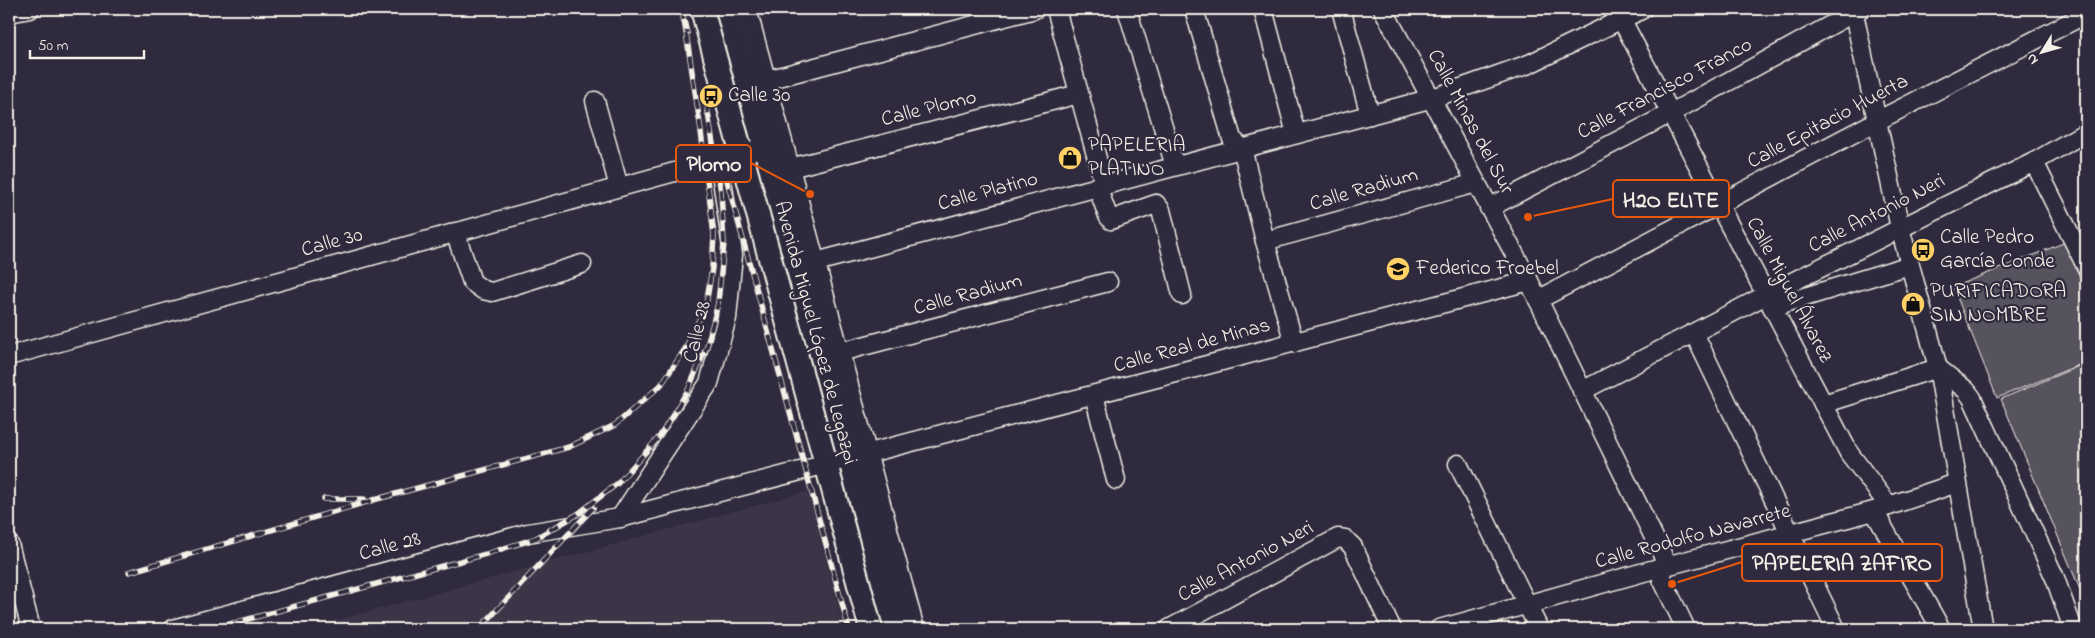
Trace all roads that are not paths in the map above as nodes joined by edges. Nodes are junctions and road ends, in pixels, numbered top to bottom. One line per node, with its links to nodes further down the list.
1 (30, 9): 14 (street)
2 (702, 9): 28 (main road, Avenida Miguel López de Legazpi)
3 (727, 9): 26 (main road, Avenida Miguel López de Legazpi)
4 (747, 9): 17 (street, Avenida Miguel López de Legazpi)
5 (1035, 9): 17 (street)
6 (1056, 9): 18 (street)
7 (1127, 9): 31 (street)
8 (1194, 9): 27 (street)
9 (1263, 9): 25 (street)
10 (1341, 9): 22 (street)
11 (1383, 9): 19 (street, Calle Minas del Sur)
12 (1644, 9): 15 (street, Calle Platino)
13 (1856, 10): 21 (street, Calle Francisco Franco); 23 (street)
14 (9, 13)
15 (1619, 14): 19 (street, Calle Platino); 21 (street, Calle Miguel Álvarez)
16 (2086, 14): 23 (street, Calle Epitacio Huerta)
17 (767, 80): 26 (street, Avenida Miguel López de Legazpi)
18 (1080, 94): 32 (street, Calle Plomo); 34 (street)
19 (1432, 98): 22 (street, Calle Platino); 33 (street, Calle Minas del Sur)
20 (595, 102): 35 (street)
21 (1671, 113): 36 (street, Calle Miguel Álvarez); 37 (street, Calle Francisco Franco)
22 (1370, 114): 25 (street, Calle Platino)
23 (1877, 121): 36 (street, Calle Epitacio Huerta); 38 (street)
24 (2086, 132): 30 (street, Calle Antonio Neri)
25 (1296, 134): 27 (street, Calle Platino)
26 (774, 144): 28 (street, Calle 30); 32 (street, Avenida Miguel López de Legazpi); 58 (main road, Avenida Miguel López de Legazpi)
27 (1242, 148): 31 (street, Calle Platino); 40 (street)
28 (741, 153): 29 (street, Calle 30); 60 (main road, Avenida Miguel López de Legazpi)
29 (719, 159): 35 (street, Calle 30); 64 (street, Calle 28)
30 (2034, 162): 38 (street, Calle Antonio Neri); 44 (street)
31 (1175, 166): 34 (street, Calle Platino)
32 (790, 168): 41 (street, Avenida Miguel López de Legazpi)
33 (1476, 183): 37 (street, Calle Minas del Sur); 40 (street, Calle Radium)
34 (1101, 185): 41 (street, Calle Platino); 47 (street)
35 (619, 187): 39 (street, Calle 30)
36 (1719, 206): 48 (street, Calle Epitacio Huerta); 49 (street, Calle Miguel Álvarez)
37 (1489, 208): 45 (street, Calle Minas del Sur)
38 (1900, 228): 43 (street); 49 (street, Calle Antonio Neri)
39 (455, 232): 42 (street); 53 (street, Calle 30)
40 (1265, 241): 51 (street)
41 (816, 262): 52 (street, Avenida Miguel López de Legazpi)
42 (582, 264)
43 (1910, 265): 49 (street); 54 (street)
44 (2086, 266)
45 (1529, 281): 48 (street, Calle Minas del Sur); 51 (street, Calle Real de Minas)
46 (1108, 282): 52 (street, Calle Radium)
47 (1182, 295)
48 (1538, 300): 55 (street, Calle Minas del Sur)
49 (1769, 301): 50 (street, Calle Antonio Neri); 57 (street, Calle Miguel Álvarez)
50 (1694, 333): 55 (street, Calle Antonio Neri); 65 (street)
51 (1294, 343): 56 (street, Calle Real de Minas)
52 (840, 352): 58 (street, Avenida Miguel López de Legazpi)
53 (9, 356)
54 (1938, 368): 57 (street); 62 (street); 82 (street)
55 (1582, 392): 67 (street, Calle Minas del Sur)
56 (1094, 396): 58 (street, Calle Real de Minas); 61 (street)
57 (1823, 404): 63 (street, Calle Miguel Álvarez)
58 (859, 457): 60 (street, Calle Real de Minas); 72 (main road, Avenida Miguel López de Legazpi); 73 (street, Avenida Miguel López de Legazpi)
59 (1458, 464): 68 (street)
60 (826, 465): 64 (street, Calle 28); 71 (main road, Avenida Miguel López de Legazpi)
61 (1116, 480)
62 (1957, 483): 63 (street, Calle Rodolfo Navarrete); 81 (street)
63 (1882, 508): 65 (street, Calle Rodolfo Navarrete); 80 (street, Calle Miguel Álvarez)
64 (620, 518): 70 (street, Calle 28)
65 (1790, 534): 67 (street, Calle Rodolfo Navarrete); 79 (street)
66 (9, 544): 69 (street)
67 (1662, 567): 68 (street, Calle Rodolfo Navarrete); 78 (street, Calle Minas del Sur)
68 (1527, 605): 76 (street, Calle Rodolfo Navarrete); 77 (street)
69 (32, 629)
70 (173, 629)
71 (871, 629)
72 (896, 629)
73 (915, 629)
74 (1169, 629): 75 (street, Calle Antonio Neri)
75 (1392, 629)
76 (1439, 629)
77 (1539, 629)
78 (1686, 629)
79 (1836, 629)
80 (1941, 629)
81 (1983, 629)
82 (2072, 629)

